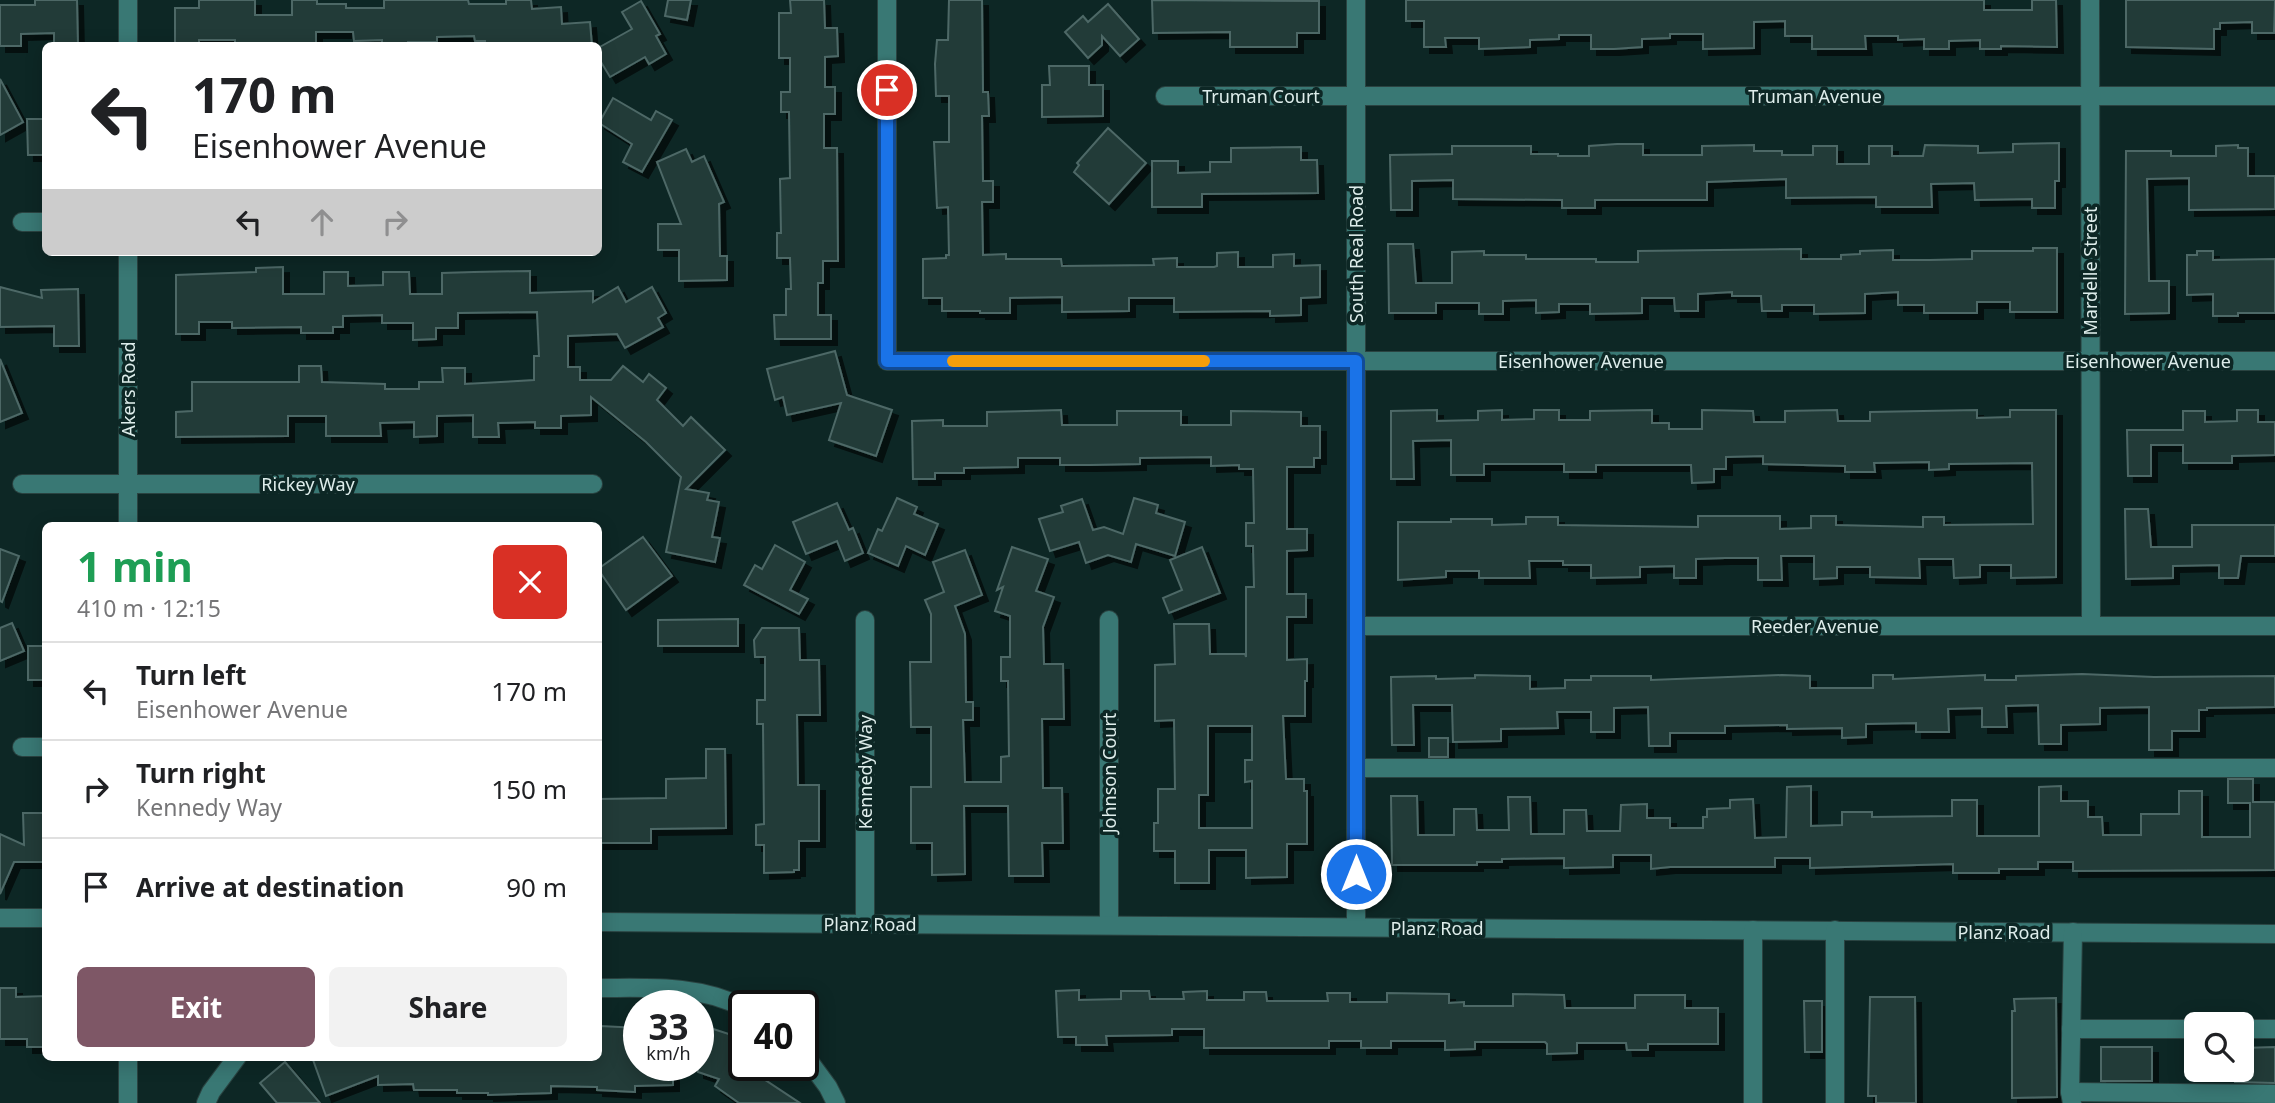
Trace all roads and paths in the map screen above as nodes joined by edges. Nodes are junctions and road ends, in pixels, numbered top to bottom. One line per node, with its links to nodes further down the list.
1 (128, 0): 5 (street)
2 (887, 0): 13 (street, Eisenhower Avenue)
3 (1356, 0): 7 (street, South Real Road)
4 (2090, 0): 8 (street, Mardelle Street)
5 (128, 42)
6 (1165, 96): 7 (street, Truman Court)
7 (1356, 96): 8 (street, Truman Avenue); 13 (street, South Real Road)
8 (2090, 96): 9 (street, Truman Avenue); 14 (street, Mardelle Street)
9 (2275, 96)
10 (22, 222): 11 (street)
11 (42, 222)
12 (128, 256): 17 (street, Akers Road)
13 (1356, 361): 14 (street, Eisenhower Avenue); 22 (street, South Real Road)
14 (2090, 361): 15 (street, Eisenhower Avenue); 23 (street, Mardelle Street)
15 (2275, 361)
16 (22, 484): 17 (street, Rickey Way)
17 (128, 484): 18 (street, Rickey Way); 19 (street, Akers Road)
18 (593, 484)
19 (128, 522)
20 (865, 620): 32 (street, Kennedy Way)
21 (1109, 620): 33 (street, Johnson Court)
22 (1356, 626): 23 (street, Reeder Avenue); 27 (street, South Real Road)
23 (2091, 626): 24 (street, Reeder Avenue)
24 (2275, 626)
25 (22, 747): 26 (street)
26 (42, 747)
27 (1356, 768): 28 (street); 34 (street, South Real Road)
28 (2275, 768)
29 (0, 918): 30 (street)
30 (42, 918)
31 (602, 922): 32 (street, Planz Road)
32 (865, 924): 33 (street, Planz Road)
33 (1109, 925): 34 (street, Planz Road)
34 (1356, 927): 35 (street, Planz Road)
35 (1753, 930): 36 (street, Planz Road); 53 (street)
36 (1835, 930): 37 (street, Planz Road); 54 (street)
37 (2073, 932): 38 (street, Planz Road); 41 (street)
38 (2275, 934)
39 (602, 988): 40 (street)
40 (728, 1002)
41 (2071, 1029): 42 (street); 49 (street)
42 (2184, 1029)
43 (2254, 1029): 44 (street)
44 (2275, 1029)
45 (128, 1061): 50 (street)
46 (234, 1061): 51 (street)
47 (819, 1075): 52 (street)
48 (2275, 1094): 49 (street)
49 (2071, 1098)
50 (128, 1103)
51 (206, 1103)
52 (836, 1103)
53 (1753, 1103)
54 (1835, 1103)

